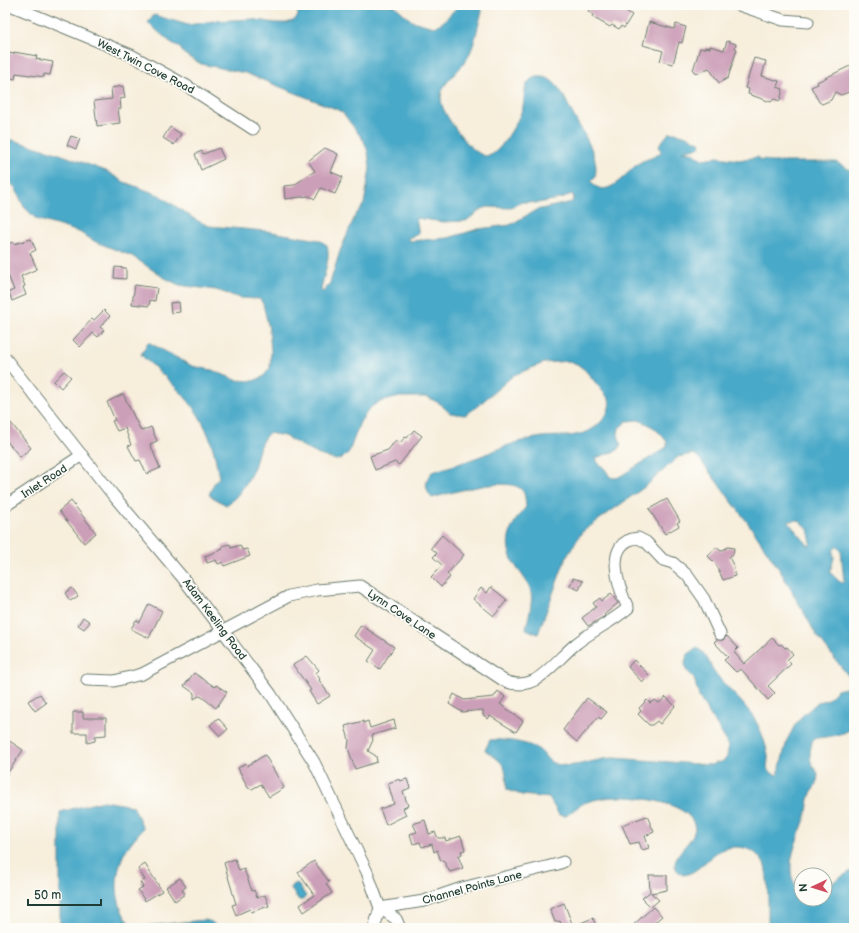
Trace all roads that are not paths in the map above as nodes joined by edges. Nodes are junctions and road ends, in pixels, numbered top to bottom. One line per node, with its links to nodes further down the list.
1 (10, 5): 4 (street, West Twin Cove Road)
2 (742, 5): 3 (street)
3 (808, 22)
4 (253, 129)
5 (5, 358): 6 (street, Adam Keeling Road)
6 (82, 455): 7 (street, Inlet Road); 8 (street, Adam Keeling Road)
7 (5, 506)
8 (224, 630): 9 (street, Lynn Cove Lane); 10 (street, Lynn Cove Lane); 12 (street, Adam Keeling Road)
9 (720, 634)
10 (87, 680)
11 (563, 862): 12 (street, Channel Points Lane)
12 (380, 908): 13 (street); 14 (street)
13 (374, 928)
14 (400, 928)

